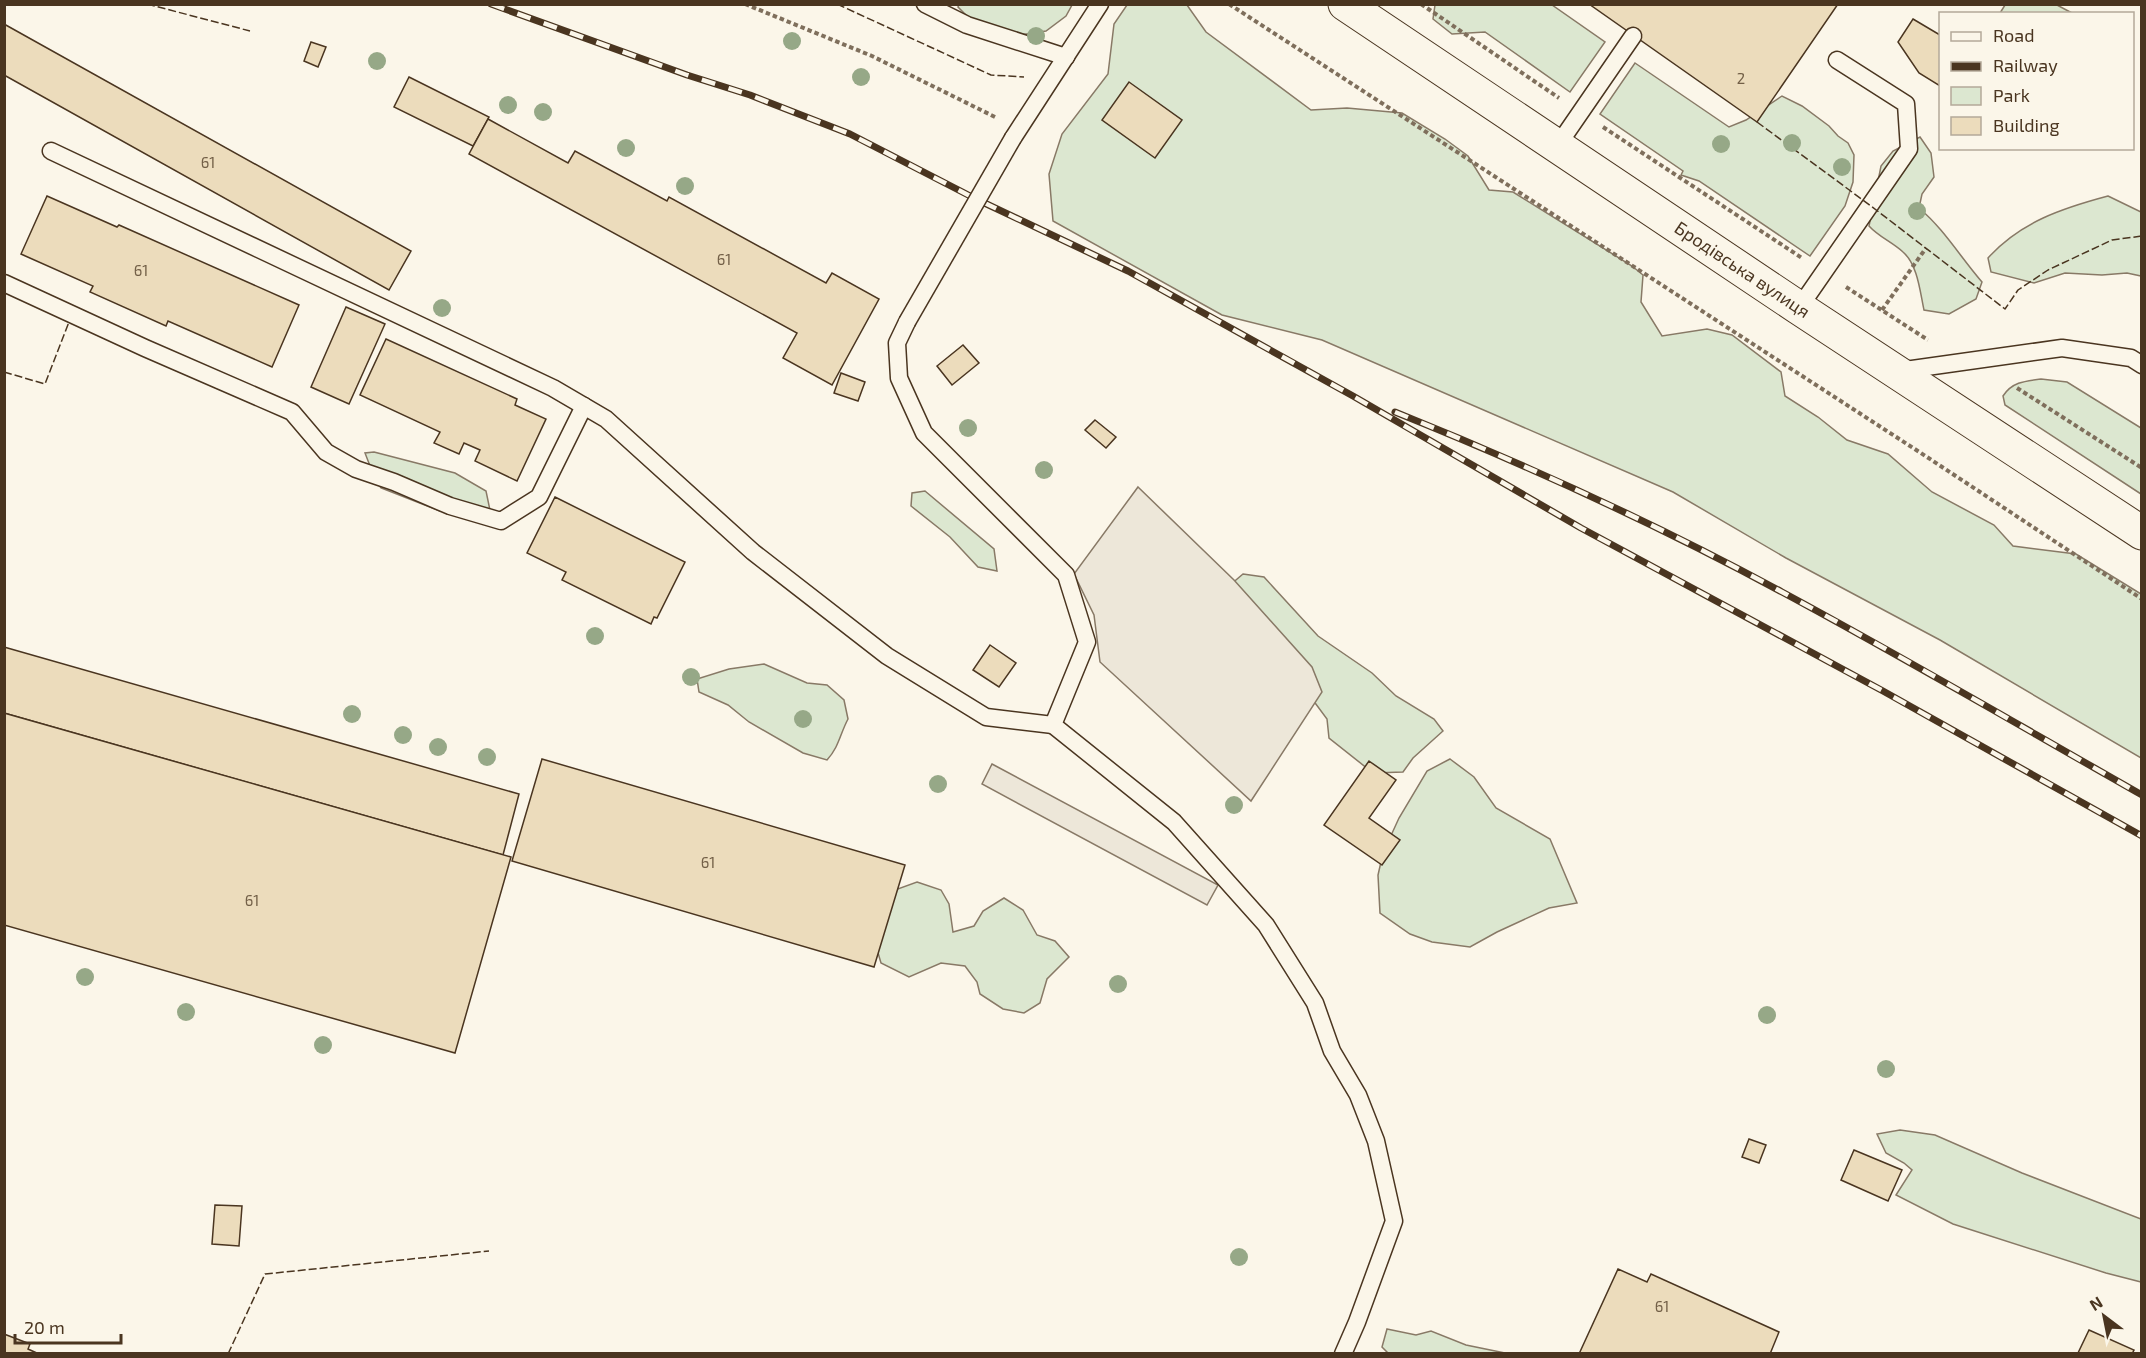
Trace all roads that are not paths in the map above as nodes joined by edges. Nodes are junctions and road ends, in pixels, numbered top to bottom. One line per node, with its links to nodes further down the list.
1 (925, 4): 5 (lane)
2 (1100, 4): 5 (lane)
3 (1345, 4): 7 (main road, Бродівська вулиця)
4 (1633, 36): 7 (lane)
5 (1066, 57): 15 (lane, bridge)
6 (1836, 60): 10 (lane)
7 (1558, 146): 10 (main road, Бродівська вулиця)
8 (51, 151): 13 (lane)
9 (4, 283): 13 (lane)
10 (1799, 308): 12 (main road, Бродівська вулиця)
11 (2142, 364): 12 (lane)
12 (1896, 372): 14 (main road, Бродівська вулиця)
13 (584, 406): 15 (lane)
14 (2142, 533)
15 (1053, 725): 16 (lane)
16 (1343, 1353)

